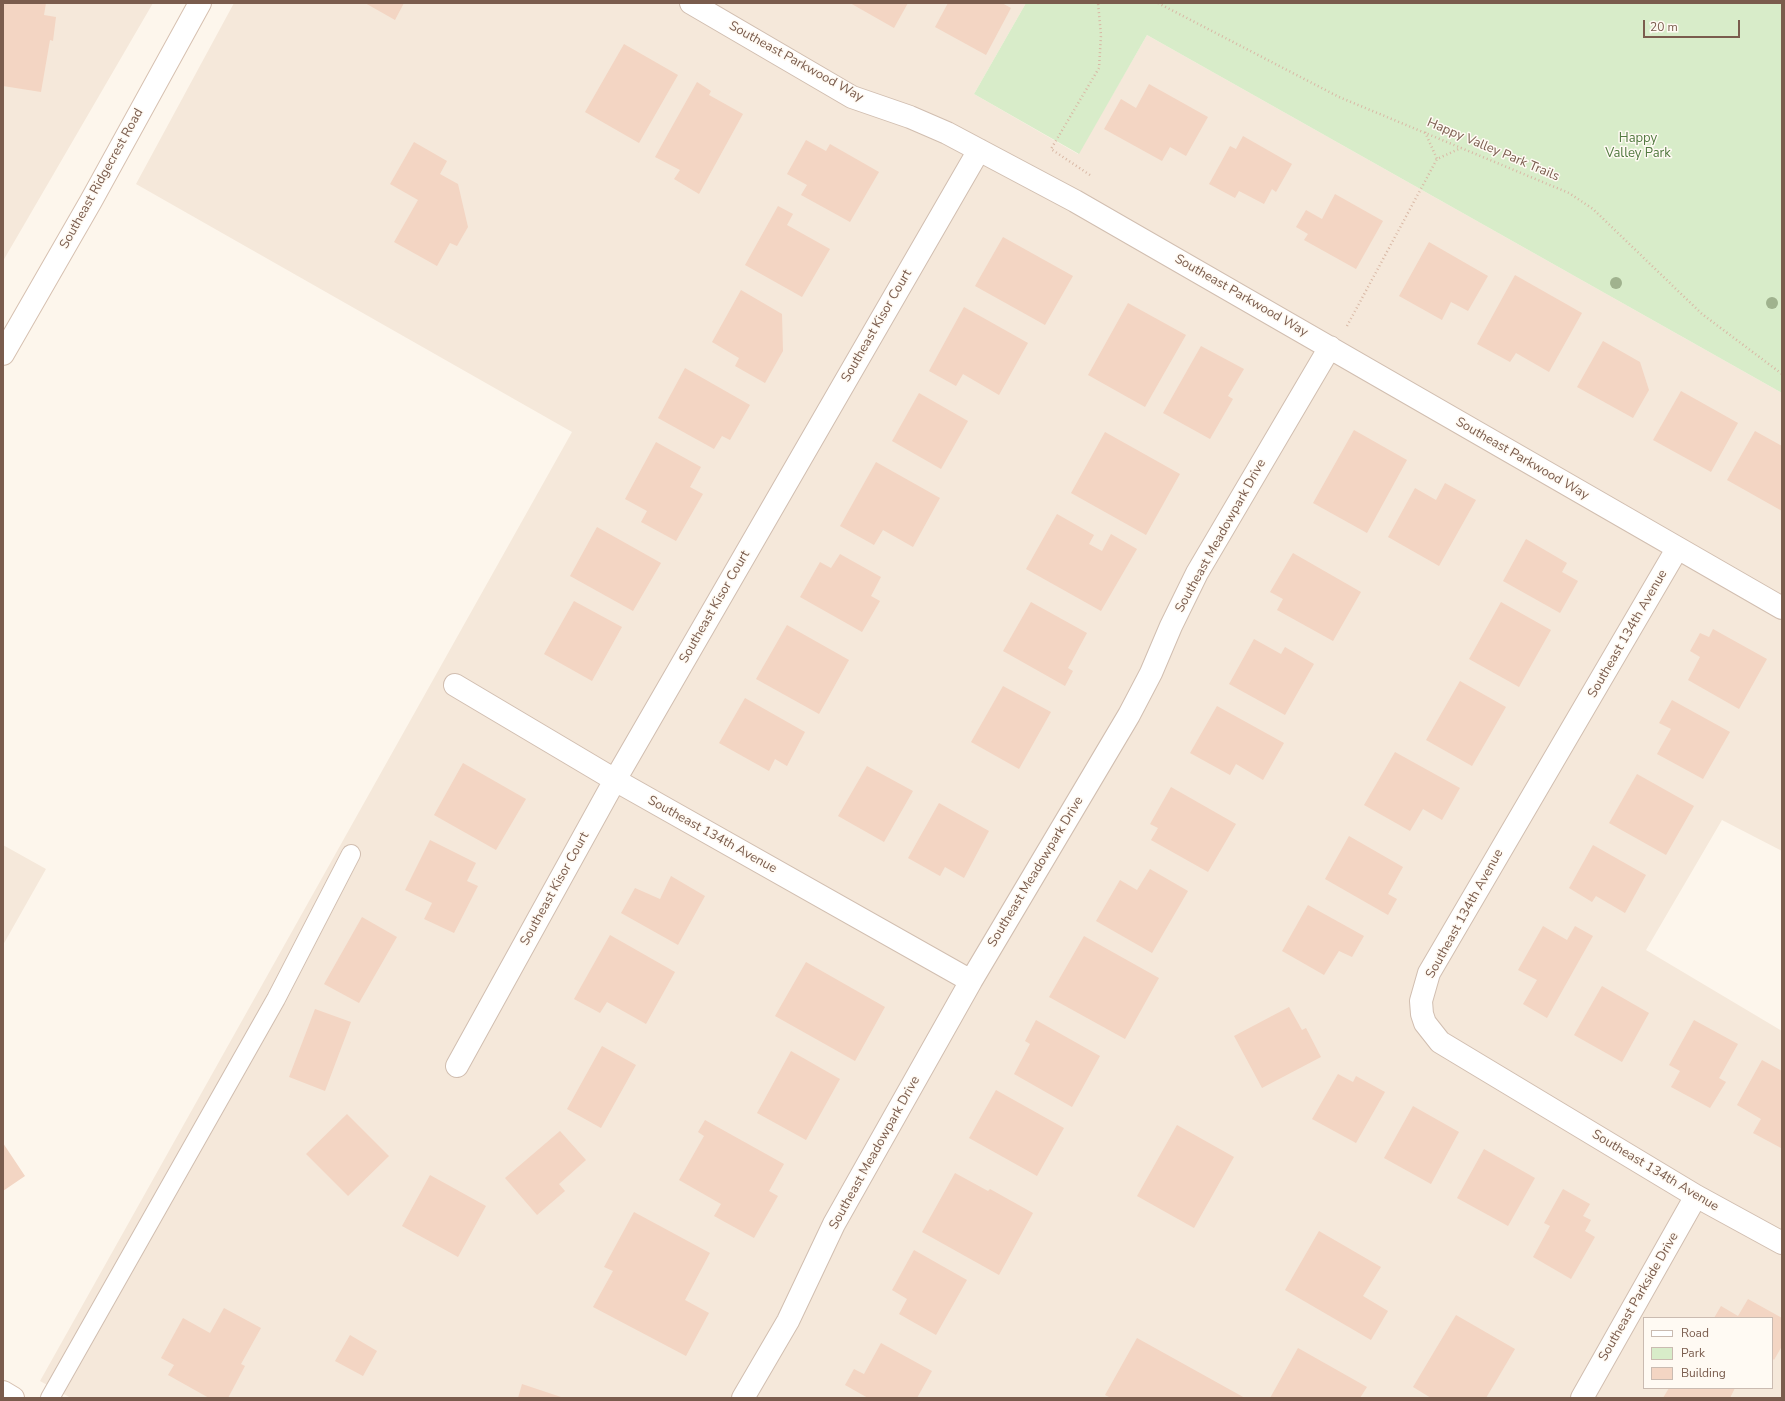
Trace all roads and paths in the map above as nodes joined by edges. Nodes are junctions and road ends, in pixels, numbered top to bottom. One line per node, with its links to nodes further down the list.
1 (200, 3): 11 (street, Southeast Ridgecrest Road)
2 (691, 3): 7 (street, Southeast Parkwood Way)
3 (1098, 3): 9 (path)
4 (1158, 3): 5 (path, Happy Valley Park Trails)
5 (1425, 132): 6 (path, Happy Valley Park Trails); 8 (path)
6 (1462, 147): 8 (path); 12 (path, Happy Valley Park Trails)
7 (978, 150): 9 (street, Southeast Parkwood Way); 16 (street, Southeast Kisor Court)
8 (1437, 159): 10 (path)
9 (1074, 201): 10 (street, Southeast Parkwood Way)
10 (1332, 348): 13 (street, Southeast Parkwood Way); 18 (street, Southeast Meadowpark Drive)
11 (3, 354)
12 (1782, 374)
13 (1677, 549): 14 (street, Southeast Parkwood Way); 20 (street, Southeast 134th Avenue)
14 (1782, 608)
15 (455, 685): 16 (street, Southeast 134th Avenue)
16 (615, 780): 18 (street, Southeast 134th Avenue); 19 (street, Southeast Kisor Court)
17 (351, 854): 24 (lane)
18 (971, 981): 25 (street, Southeast Meadowpark Drive)
19 (457, 1066)
20 (1696, 1196): 21 (street, Southeast 134th Avenue); 26 (street, Southeast Parkside Drive)
21 (1782, 1243)
22 (3, 1392): 23 (street)
23 (13, 1398)
24 (50, 1398)
25 (743, 1398)
26 (1582, 1398)

